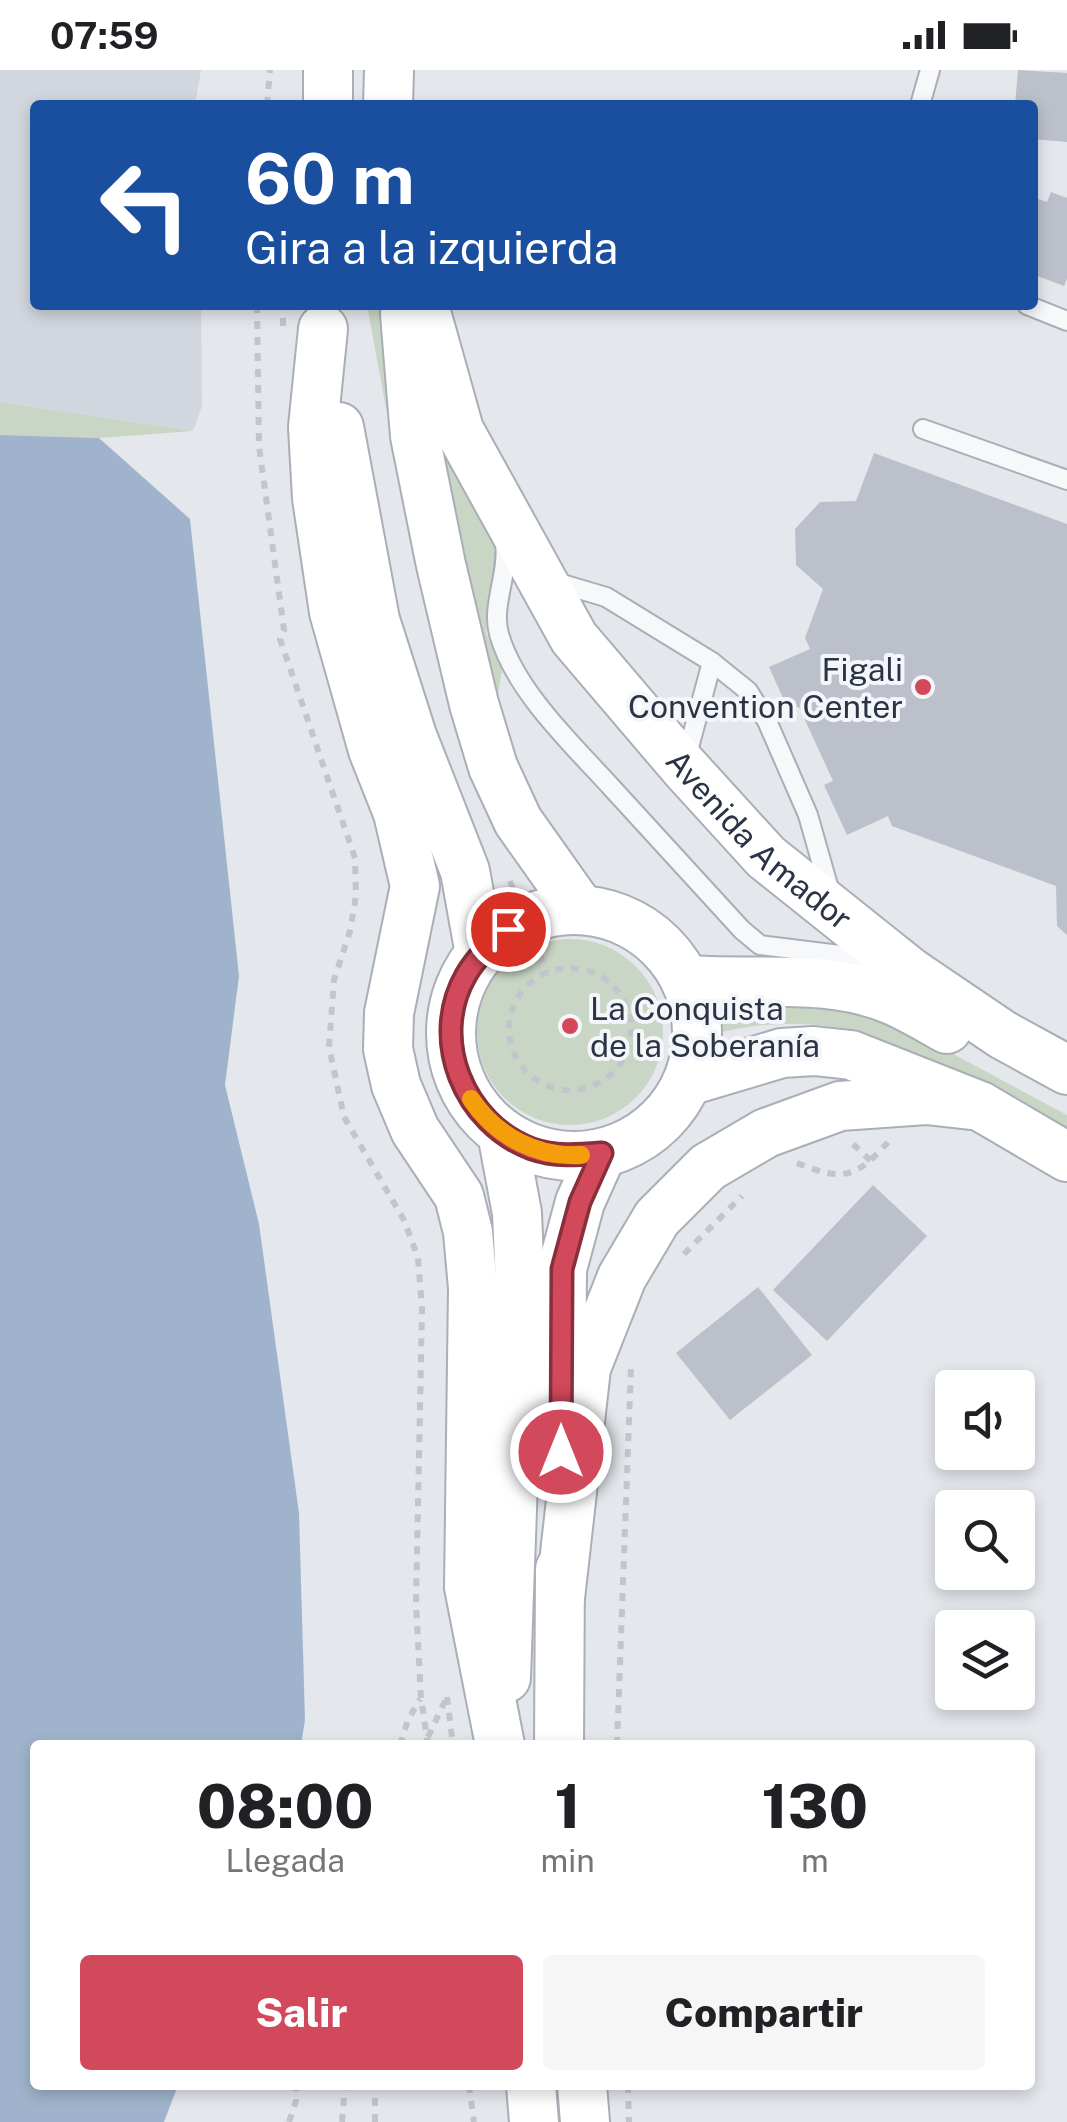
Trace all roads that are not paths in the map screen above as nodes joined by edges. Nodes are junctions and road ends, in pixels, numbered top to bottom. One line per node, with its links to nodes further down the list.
1 (328, 70): 4 (main road)
2 (389, 70): 5 (main road)
3 (930, 70): 6 (lane)
4 (328, 100)
5 (388, 100)
6 (921, 100)
7 (1038, 309): 11 (lane)
8 (404, 310): 18 (main road)
9 (425, 310): 14 (main road, Avenida Amador)
10 (323, 317): 20 (main road); 30 (main road)
11 (1067, 320)
12 (923, 429): 13 (lane)
13 (1067, 480)
14 (493, 492): 15 (main road, Avenida Amador); 21 (lane)
15 (540, 578): 16 (lane); 17 (main road, Avenida Amador)
16 (712, 662): 17 (lane); 19 (lane)
17 (684, 768): 19 (main road, Avenida Amador)
18 (581, 910): 20 (main road); 22 (main road)
19 (836, 916): 21 (main road, Avenida Amador)
20 (480, 954): 26 (main road)
21 (910, 972): 23 (main road, Avenida Amador)
22 (686, 980): 23 (main road, Avenida Amador); 24 (main road)
23 (1049, 1060)
24 (688, 1081): 25 (main road); 27 (main road)
25 (980, 1106): 28 (main road); 29 (main road)
26 (502, 1133): 27 (main road); 31 (main road)
27 (602, 1153): 29 (main road)
28 (1067, 1158)
29 (560, 1598): 32 (main road)
30 (501, 1740)
31 (502, 1740)
32 (560, 1740)
33 (531, 2090): 36 (main road)
34 (587, 2090): 35 (main road)
35 (619, 2121)
36 (534, 2122)

